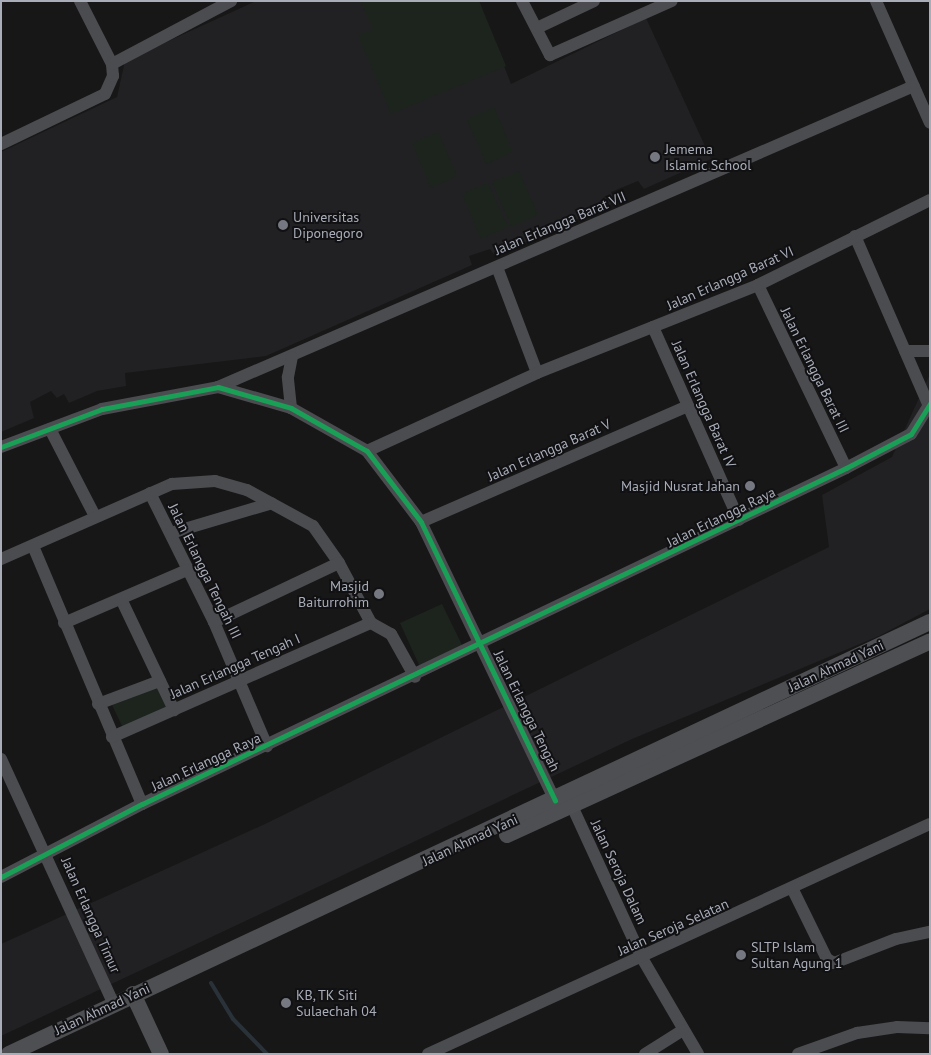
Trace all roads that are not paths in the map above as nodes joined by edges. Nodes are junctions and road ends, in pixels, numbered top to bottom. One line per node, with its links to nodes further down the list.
1 (80, 1): 9 (street)
2 (231, 1): 9 (street)
3 (522, 1): 8 (street)
4 (594, 1): 8 (street)
5 (672, 1): 7 (street)
6 (876, 1): 10 (street)
7 (645, 6): 8 (street)
8 (537, 28)
9 (112, 64): 12 (street)
10 (914, 86): 11 (street); 15 (street, Jalan Erlangga Barat VII)
11 (930, 123)
12 (1, 144)
13 (930, 200): 14 (street, Jalan Erlangga Barat VI)
14 (855, 236): 16 (street, Jalan Erlangga Barat VI); 18 (street)
15 (497, 266): 20 (street, Jalan Erlangga Barat VII); 21 (street)
16 (758, 285): 17 (street, Jalan Erlangga Barat VI); 29 (street, Jalan Erlangga Barat III)
17 (654, 327): 21 (street, Jalan Erlangga Barat VI); 24 (street, Jalan Erlangga Barat IV)
18 (905, 351): 19 (street); 23 (street)
19 (930, 351)
20 (292, 357): 22 (street, Jalan Erlangga Barat VII); 25 (street)
21 (537, 374): 28 (street, Jalan Erlangga Barat VI)
22 (218, 387): 25 (street, Jalan Erlangga Tengah); 26 (street, Jalan Erlangga Tengah)
23 (929, 405): 29 (street, Jalan Erlangga Raya)
24 (688, 406): 33 (street, Jalan Erlangga Barat IV); 34 (street, Jalan Erlangga Barat V)
25 (291, 408): 28 (street, Jalan Erlangga Tengah)
26 (50, 429): 27 (street, Jalan Erlangga Tengah); 32 (street)
27 (1, 447)
28 (367, 451): 34 (street, Jalan Erlangga Tengah)
29 (846, 468): 33 (street, Jalan Erlangga Raya)
30 (150, 493): 31 (street); 32 (street); 35 (street, Jalan Erlangga Tengah III)
31 (272, 502): 35 (street); 38 (street)
32 (95, 516): 36 (street)
33 (739, 520): 46 (street, Jalan Erlangga Raya)
34 (421, 522): 46 (street, Jalan Erlangga Tengah)
35 (171, 533): 39 (street, Jalan Erlangga Tengah III)
36 (33, 546): 37 (street); 43 (street)
37 (1, 559)
38 (338, 563): 41 (street); 44 (street)
39 (187, 570): 40 (street); 41 (street, Jalan Erlangga Tengah III)
40 (122, 601): 43 (street); 48 (street)
41 (214, 622): 49 (street, Jalan Erlangga Tengah III)
42 (930, 622): 55 (main road, Jalan Ahmad Yani)
43 (64, 623): 50 (street)
44 (371, 623): 47 (street); 49 (street, Jalan Erlangga Tengah I)
45 (930, 641): 57 (main road, Jalan Ahmad Yani)
46 (478, 646): 47 (street, Jalan Erlangga Raya); 55 (street, Jalan Erlangga Tengah)
47 (415, 677): 53 (street, Jalan Erlangga Raya)
48 (160, 681): 50 (street); 51 (street)
49 (240, 681): 51 (street, Jalan Erlangga Tengah I); 53 (street, Jalan Erlangga Tengah III)
50 (98, 704): 52 (street)
51 (174, 710): 52 (street, Jalan Erlangga Tengah I)
52 (112, 737): 56 (street)
53 (267, 746): 56 (street, Jalan Erlangga Raya)
54 (1, 759): 59 (street, Jalan Erlangga Timur)
55 (555, 800): 64 (main road, Jalan Ahmad Yani)
56 (142, 804): 59 (street, Jalan Erlangga Raya)
57 (572, 806): 63 (street, Jalan Seroja Dalam); 64 (main road, Jalan Ahmad Yani)
58 (930, 824): 61 (street, Jalan Seroja Selatan)
59 (48, 856): 60 (street, Jalan Erlangga Raya); 65 (street, Jalan Erlangga Timur)
60 (1, 877)
61 (792, 890): 62 (street); 63 (street, Jalan Seroja Selatan)
62 (930, 932)
63 (642, 958): 67 (street, Jalan Seroja Dalam); 71 (street, Jalan Seroja Selatan)
64 (135, 997): 65 (main road, Jalan Ahmad Yani); 70 (main road)
65 (115, 1007): 68 (main road, Jalan Ahmad Yani); 69 (main road, Jalan Ahmad Yani)
66 (930, 1028): 74 (street)
67 (683, 1030): 72 (street); 73 (street, Jalan Seroja Dalam)
68 (9, 1054)
69 (25, 1054)
70 (161, 1054)
71 (429, 1054)
72 (645, 1054)
73 (698, 1054)
74 (798, 1054)

